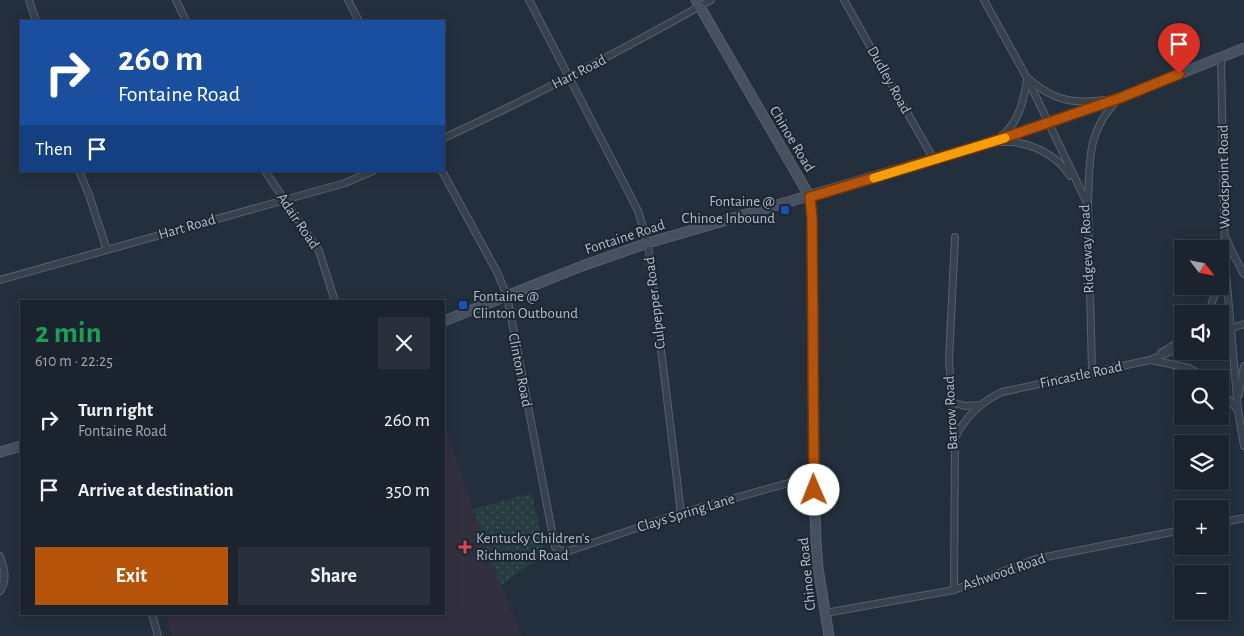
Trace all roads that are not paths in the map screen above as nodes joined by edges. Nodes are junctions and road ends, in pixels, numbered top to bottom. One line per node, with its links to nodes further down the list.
1 (29, 0): 9 (street)
2 (176, 0): 10 (street)
3 (348, 0): 11 (street)
4 (529, 0): 14 (street, Culpepper Road)
5 (711, 0): 8 (street, Hart Road)
6 (844, 0): 20 (street, Dudley Road)
7 (984, 0): 15 (street, Ridgeway Road)
8 (698, 3): 14 (street, Hart Road); 25 (street, Chinoe Road)
9 (36, 20)
10 (186, 20)
11 (358, 20)
12 (1244, 48): 13 (street, Fontaine Road)
13 (1221, 57): 16 (street, Fontaine Road); 28 (street, Woodspoint Road)
14 (568, 77): 18 (street, Hart Road); 31 (street, Culpepper Road)
15 (1027, 78): 16 (street); 17 (street, Ridgeway Road); 19 (street)
16 (1120, 98): 17 (street, Fontaine Road); 27 (street)
17 (1049, 122): 19 (street, Fontaine Road); 27 (street, Ridgeway Road)
18 (445, 138)
19 (992, 142): 20 (street, Fontaine Road); 27 (street)
20 (934, 160): 25 (street, Fontaine Road)
21 (79, 172): 32 (street)
22 (265, 172): 26 (street, Adair Road)
23 (371, 172): 26 (street, Hart Road)
24 (443, 172): 35 (street, Clinton Road)
25 (810, 197): 31 (street, Fontaine Road); 54 (street, Chinoe Road)
26 (284, 199): 32 (street, Hart Road); 36 (street, Adair Road)
27 (1088, 205): 45 (street, Ridgeway Road)
28 (1225, 233): 30 (street); 33 (street); 39 (street, Woodspoint Road)
29 (956, 237): 47 (street, Barrow Road)
30 (1224, 240)
31 (648, 243): 35 (street, Fontaine Road); 55 (street, Culpepper Road)
32 (107, 250): 34 (street, Hart Road)
33 (1244, 274)
34 (0, 280)
35 (506, 296): 37 (street, Fontaine Road); 59 (street, Clinton Road)
36 (335, 300)
37 (445, 321)
38 (1244, 324): 39 (street)
39 (1230, 328): 49 (street, Woodspoint Road)
40 (1174, 345): 42 (street)
41 (1174, 350): 42 (street, Fincastle Road)
42 (1150, 360): 44 (street); 45 (street, Fincastle Road)
43 (1244, 366): 49 (street)
44 (1192, 370)
45 (1092, 372): 48 (street, Fincastle Road)
46 (1229, 400): 49 (street)
47 (952, 402): 48 (street); 50 (street, Barrow Road)
48 (981, 405): 50 (street, Fincastle Road)
49 (1238, 410): 52 (street, Woodspoint Road)
50 (955, 440): 61 (street, Barrow Road)
51 (20, 446): 53 (street)
52 (1244, 446)
53 (0, 452)
54 (814, 476): 55 (street, Clays Spring Lane); 63 (street, Chinoe Road)
55 (681, 513): 59 (street, Clays Spring Lane)
56 (1244, 518): 57 (street)
57 (1229, 521)
58 (1174, 532): 61 (street, Ashwood Road)
59 (559, 550)
60 (0, 556): 62 (street)
61 (954, 590): 63 (street, Ashwood Road)
62 (0, 591)
63 (824, 613): 66 (street, Chinoe Road)
64 (152, 615): 65 (street)
65 (158, 636)
66 (829, 636)

